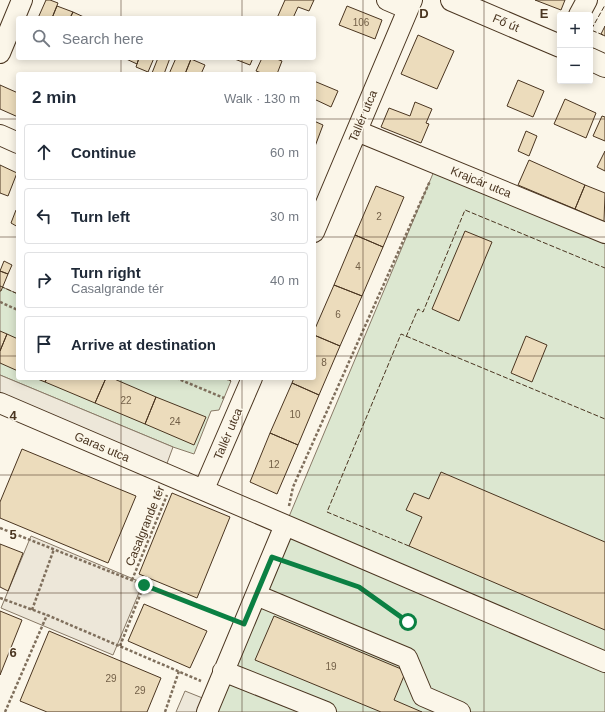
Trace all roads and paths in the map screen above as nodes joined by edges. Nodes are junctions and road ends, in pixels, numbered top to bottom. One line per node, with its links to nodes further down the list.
1 (22, 0): 8 (street)
2 (387, 0): 5 (street)
3 (452, 0): 7 (main road, Fő út)
4 (587, 0): 6 (street)
5 (410, 4): 11 (street, Tallér utca)
6 (580, 12)
7 (557, 45)
8 (0, 53)
9 (593, 60): 10 (main road)
10 (605, 66)
11 (357, 131): 14 (street, Krajcár utca); 15 (street, Tallér utca)
12 (0, 135): 13 (street)
13 (16, 142)
14 (438, 164): 16 (street, Krajcár utca); 24 (path)
15 (316, 227)
16 (605, 233)
17 (0, 302): 18 (path)
18 (16, 309)
19 (181, 380): 22 (path)
20 (251, 380): 22 (street, Tallér utca)
21 (0, 403): 23 (street, Garas utca)
22 (240, 406): 25 (street, Tallér utca)
23 (174, 478): 25 (street, Garas utca); 30 (path, Casalgrande tér)
24 (293, 487)
25 (204, 489): 26 (street, Garas utca)
26 (285, 525): 29 (street); 39 (street, Garas utca)
27 (0, 528): 28 (path, Casalgrande tér)
28 (54, 549): 30 (path, Casalgrande tér); 34 (path)
29 (272, 557): 32 (street); 36 (path)
30 (132, 580): 31 (path, Casalgrande tér)
31 (144, 585): 37 (path, Casalgrande tér); 38 (path)
32 (256, 595): 37 (street); 46 (street)
33 (0, 598): 34 (path)
34 (32, 610): 35 (path)
35 (47, 615): 38 (path); 42 (path)
36 (408, 622)
37 (244, 624): 41 (street)
38 (120, 646): 40 (path)
39 (605, 662)
40 (179, 672): 41 (path); 43 (path)
41 (220, 680): 44 (street); 45 (street)
42 (5, 712)
43 (165, 712)
44 (207, 712)
45 (326, 712)
46 (460, 712)

